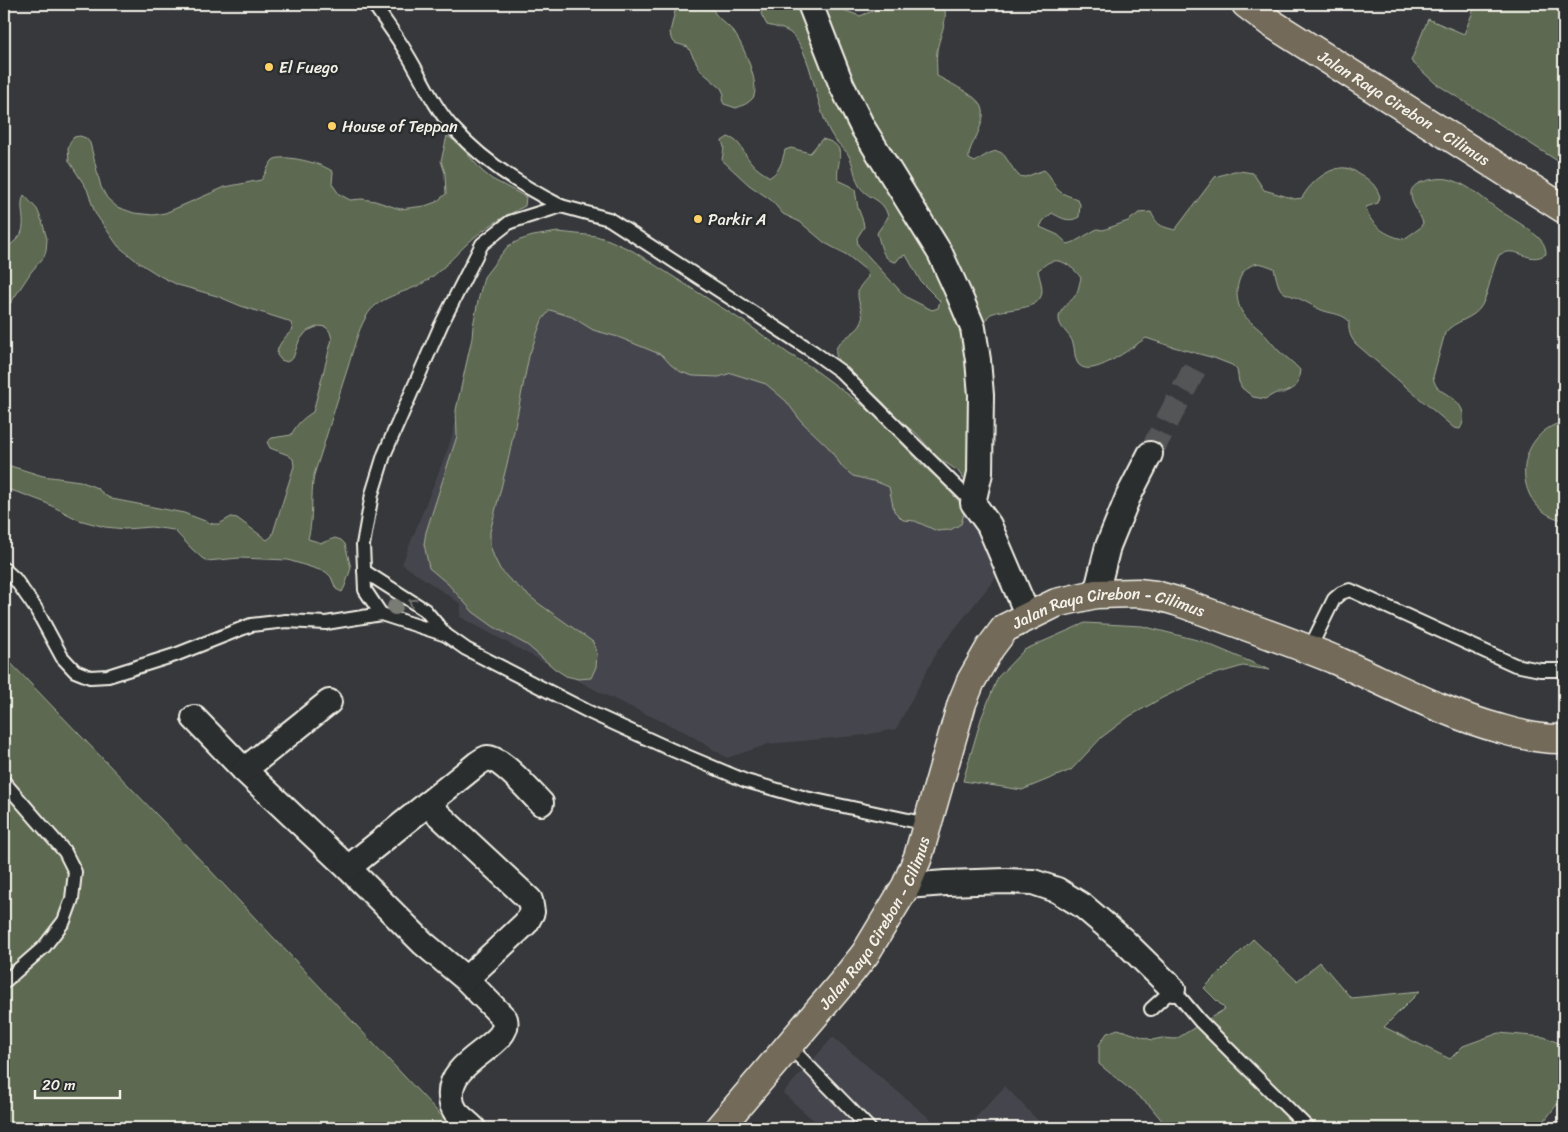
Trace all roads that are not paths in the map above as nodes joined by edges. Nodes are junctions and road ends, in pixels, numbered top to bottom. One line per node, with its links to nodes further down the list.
1 (372, 4): 4 (lane)
2 (810, 4): 7 (street)
3 (1246, 4): 5 (highway, Jalan Raya Cirebon - Cilimus)
4 (561, 206): 7 (lane); 9 (lane)
5 (1564, 209)
6 (1150, 454): 10 (street)
7 (973, 503): 12 (street)
8 (4, 569): 11 (lane)
9 (364, 571): 11 (lane); 13 (lane, one-way to 9)
10 (1096, 594): 12 (highway, Jalan Raya Cirebon - Cilimus); 14 (highway, Jalan Raya Cirebon - Cilimus)
11 (381, 614): 13 (lane)
12 (1028, 616): 23 (highway, Jalan Raya Cirebon - Cilimus)
13 (446, 636): 23 (lane)
14 (1309, 650): 15 (lane); 18 (highway, Jalan Raya Cirebon - Cilimus)
15 (1564, 670)
16 (329, 702): 19 (street)
17 (194, 718): 19 (street)
18 (1564, 739)
19 (244, 770): 24 (street)
20 (4, 782): 27 (lane)
21 (541, 803): 22 (street)
22 (427, 804): 24 (street); 26 (street)
23 (927, 824): 25 (highway, Jalan Raya Cirebon - Cilimus)
24 (348, 868): 26 (street)
25 (906, 886): 28 (street); 30 (highway, Jalan Raya Cirebon - Cilimus)
26 (466, 979): 31 (street)
27 (4, 982)
28 (1173, 990): 29 (lane); 34 (lane)
29 (1151, 1009)
30 (789, 1046): 32 (highway, Jalan Raya Cirebon - Cilimus); 33 (lane)
31 (473, 1128)
32 (720, 1128)
33 (869, 1128)
34 (1308, 1128)

